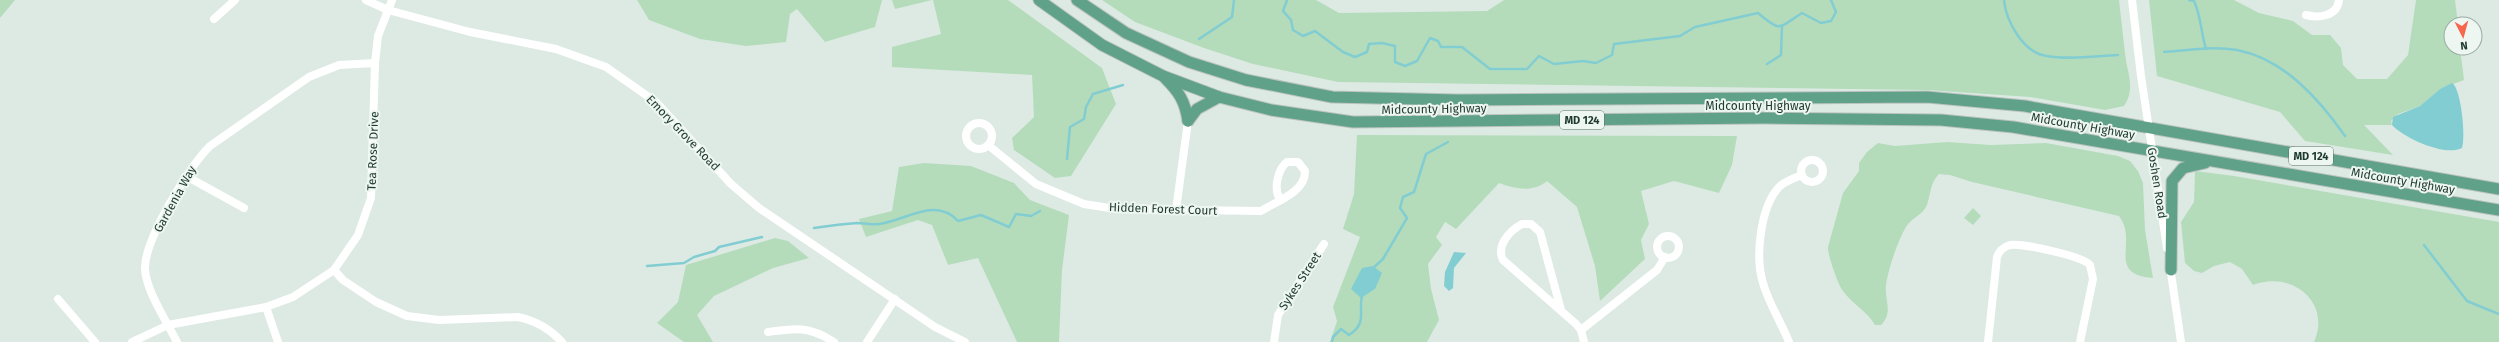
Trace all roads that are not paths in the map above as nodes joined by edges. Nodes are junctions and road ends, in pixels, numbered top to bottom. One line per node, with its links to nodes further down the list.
1 (235, 0): 10 (street)
2 (366, 0): 8 (street, Emory Grove Road)
3 (392, 0): 8 (street, Tea Rose Drive)
4 (1039, 0): 12 (main road, Midcounty Highway / MD 124)
5 (1077, 0): 15 (main road, Midcounty Highway / MD 124)
6 (2132, 0): 15 (street, Goshen Road)
7 (2339, 0): 9 (street)
8 (388, 10): 11 (street, Tea Rose Drive); 31 (street, Emory Grove Road)
9 (2306, 15)
10 (214, 19)
11 (375, 63): 20 (street, Gardenia Way); 28 (street, Tea Rose Drive)
12 (1163, 76): 13 (main road, Midcounty Highway / MD 124); 14 (main road)
13 (1219, 97): 14 (main road); 17 (main road, Midcounty Highway / MD 124)
14 (1188, 121): 24 (street)
15 (2148, 127): 17 (street, Goshen Road); 21 (main road, Midcounty Highway / MD 124)
16 (988, 145): 24 (street, Hidden Forest Court)
17 (2152, 151): 18 (main road, Midcounty Highway / MD 124); 29 (street, Goshen Road)
18 (2211, 161): 25 (main road, Midcounty Highway / MD 124); 29 (main road)
19 (1802, 175): 47 (street)
20 (186, 176): 23 (street); 34 (street, Gardenia Way)
21 (2499, 189)
22 (1280, 199): 22 (street, Hidden Forest Court); 24 (street, Hidden Forest Court)
23 (244, 208)
24 (1176, 210)
25 (2499, 210)
26 (1324, 244): 45 (street, Sykes Street)
27 (1665, 257): 35 (street)
28 (334, 270): 32 (street, Tea Rose Drive); 41 (street)
29 (2171, 270): 50 (street, Goshen Road)
30 (58, 299): 37 (street)
31 (895, 299): 43 (street); 44 (street, Emory Grove Road)
32 (266, 307): 34 (street, Tea Rose Drive); 40 (street)
33 (1561, 310): 33 (street); 35 (street)
34 (168, 325): 38 (street, Tea Rose Drive); 39 (street, Gardenia Way)
35 (1581, 330): 46 (street)
36 (768, 332): 42 (street)
37 (95, 342)
38 (132, 342)
39 (177, 342)
40 (278, 342)
41 (562, 342)
42 (834, 342)
43 (867, 342)
44 (964, 342)
45 (1274, 342)
46 (1584, 342)
47 (1789, 342)
48 (1988, 342): 49 (street)
49 (2080, 342)
50 (2181, 342)

